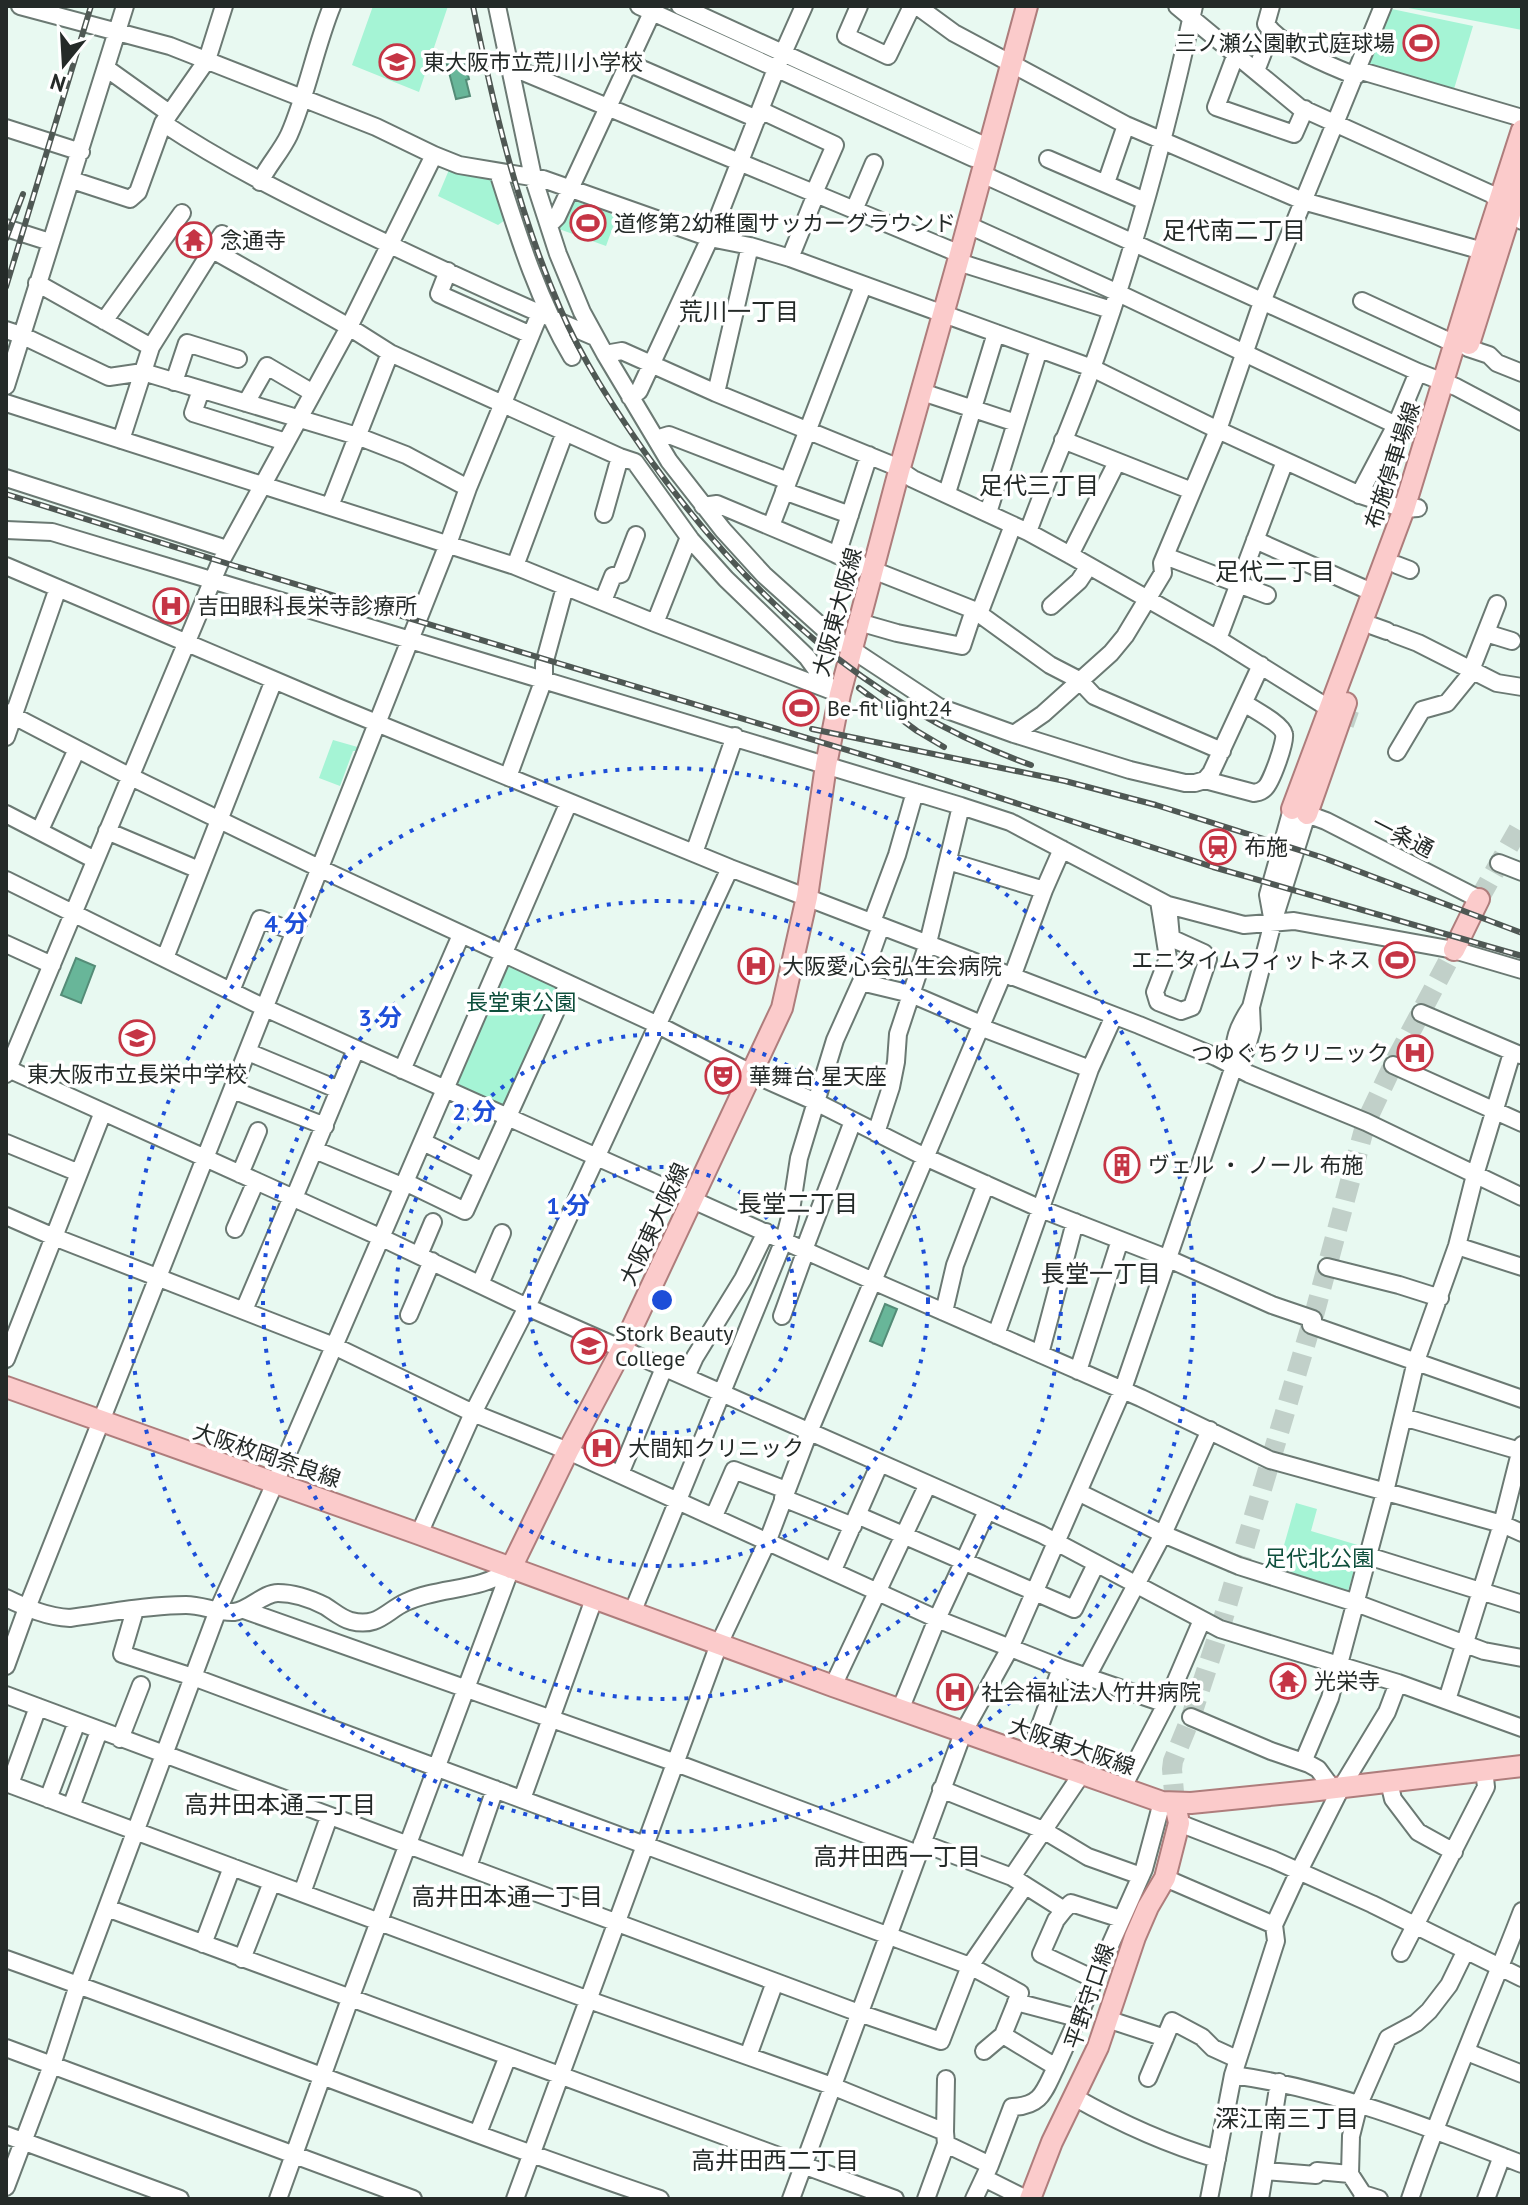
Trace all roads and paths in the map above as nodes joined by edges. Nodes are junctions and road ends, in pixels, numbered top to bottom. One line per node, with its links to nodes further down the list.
1 (20, 6): 16 (street)
2 (125, 6): 16 (street)
3 (224, 6): 19 (street)
4 (332, 6): 27 (street)
5 (497, 6): 23 (street)
6 (680, 6): 20 (street)
7 (804, 6): 20 (street)
8 (859, 6): 9 (street)
9 (915, 6): 22 (street)
10 (1027, 6): 22 (main road, 大阪東大阪線)
11 (1177, 6): 15 (street)
12 (1271, 6): 17 (street)
13 (1383, 6): 26 (street)
14 (648, 8): 20 (street); 21 (street)
15 (1193, 12): 18 (street); 37 (street)
16 (116, 32): 19 (street); 24 (street)
17 (1271, 32): 25 (street); 26 (street)
18 (1236, 54): 25 (street); 29 (street)
19 (207, 60): 27 (street); 31 (street)
20 (780, 62): 30 (street); 43 (street)
21 (628, 63): 28 (street); 30 (street)
22 (1011, 63): 34 (street); 43 (main road, 大阪東大阪線)
23 (509, 66): 28 (street); 46 (street)
24 (106, 68): 31 (street); 38 (street)
25 (1256, 71): 29 (street)
26 (1357, 73): 32 (street); 33 (street)
27 (302, 97): 39 (street); 48 (street)
28 (607, 108): 41 (street); 50 (street)
29 (1305, 109): 33 (street)
30 (758, 114): 41 (street); 51 (street)
31 (166, 118): 47 (street); 48 (street)
32 (1522, 118)
33 (1336, 122): 53 (street); 55 (street)
34 (1126, 125): 37 (street); 49 (street)
35 (6, 128): 38 (street)
36 (1522, 130): 55 (main road, 布施停車場線)
37 (1163, 140): 52 (street); 53 (street)
38 (81, 152): 47 (street)
39 (434, 155): 44 (street); 64 (street)
40 (1048, 159): 49 (street)
41 (739, 162): 51 (street); 61 (street)
42 (874, 163): 54 (street)
43 (984, 164): 58 (main road, 大阪東大阪線); 63 (street)
44 (498, 172): 46 (street); 78 (street)
45 (1522, 176): 55 (main road, 布施停車場線)
46 (533, 177): 50 (street); 57 (street)
47 (72, 180): 62 (street)
48 (260, 182): 64 (street)
49 (1106, 183): 52 (street)
50 (570, 189): 57 (street); 61 (street)
51 (815, 194): 54 (street); 68 (street)
52 (1145, 201): 63 (street)
53 (1303, 201): 67 (street); 75 (street)
54 (854, 210): 69 (street)
55 (1511, 210): 67 (main road, 布施停車場線); 85 (main road, 布施停車場線)
56 (182, 213): 79 (street)
57 (549, 225): 84 (street)
58 (968, 225): 69 (main road, 大阪東大阪線); 73 (street)
59 (6, 228): 62 (street)
60 (222, 234): 66 (street)
61 (710, 238): 65 (street); 93 (street)
62 (50, 242): 71 (street)
63 (1132, 243): 73 (street); 75 (street)
64 (390, 245): 70 (street); 80 (street)
65 (750, 246): 68 (street); 104 (street)
66 (211, 249): 80 (street); 86 (street)
67 (1483, 251): 85 (main road, 布施停車場線)
68 (790, 258): 72 (street)
69 (959, 258): 76 (street); 77 (main road, 大阪東大阪線)
70 (448, 271): 78 (street); 83 (street)
71 (37, 283): 79 (street); 81 (street)
72 (863, 286): 77 (street); 114 (street)
73 (1116, 292): 76 (street); 90 (street)
74 (1362, 301): 85 (street)
75 (1262, 302): 90 (street); 96 (street)
76 (1111, 310): 94 (street)
77 (944, 314): 82 (street); 102 (main road, 大阪東大阪線)
78 (545, 316): 83 (street); 84 (street); 91 (street)
79 (104, 321): 86 (street)
80 (349, 327): 88 (street); 103 (street)
81 (14, 332): 95 (street); 100 (street)
82 (996, 333): 87 (street); 109 (street)
83 (531, 335): 108 (street)
84 (595, 337): 89 (street)
85 (1461, 346): 97 (street); 99 (main road, 布施停車場線)
86 (151, 347): 95 (street)
87 (1039, 349): 94 (street); 112 (street)
88 (390, 353): 108 (street); 117 (street)
89 (605, 354): 93 (street); 105 (street)
90 (1244, 354): 113 (street); 115 (street)
91 (572, 357)
92 (238, 359): 98 (street)
93 (651, 364): 104 (street); 105 (street)
94 (1092, 368): 115 (street); 120 (street)
95 (143, 372): 98 (street); 119 (street)
96 (1418, 372): 99 (street); 113 (street)
97 (1522, 373)
98 (174, 382): 101 (street)
99 (1450, 385): 111 (street); 136 (main road, 布施停車場線)
100 (6, 386)
101 (201, 390): 107 (street); 121 (street)
102 (922, 392): 109 (street); 126 (main road, 大阪東大阪線)
103 (313, 393): 107 (street); 110 (street)
104 (716, 393): 114 (street)
105 (630, 397): 118 (street)
106 (6, 403): 119 (street)
107 (246, 403): 110 (street)
108 (504, 404): 116 (street); 130 (street)
109 (974, 409): 112 (street); 132 (street)
110 (299, 419): 117 (street); 121 (street)
111 (1522, 422)
112 (1016, 423): 137 (street)
113 (1396, 425): 133 (street)
114 (807, 430): 122 (street); 129 (street)
115 (1218, 430): 124 (street); 131 (street)
116 (565, 432): 123 (street); 152 (street)
117 (357, 436): 130 (street); 134 (street)
118 (656, 439): 129 (street); 135 (street)
119 (121, 440): 128 (street)
120 (1063, 440): 125 (street); 141 (street)
121 (286, 442): 128 (street)
122 (869, 455): 126 (street); 139 (street)
123 (620, 457): 138 (street); 144 (street)
124 (1285, 461): 133 (street); 145 (street)
125 (1117, 462): 131 (street); 149 (street)
126 (899, 471): 132 (street); 154 (main road, 大阪東大阪線)
127 (6, 478): 147 (street)
128 (262, 485): 134 (street); 147 (street)
129 (786, 486): 139 (street); 140 (street)
130 (468, 488): 146 (street)
131 (1192, 491): 150 (street)
132 (947, 493): 137 (street)
133 (1359, 495): 136 (street)
134 (330, 506): 146 (street)
135 (703, 506): 140 (street); 174 (street)
136 (1411, 509): 159 (main road, 布施停車場線); 168 (main road, 布施停車場線)
137 (988, 513): 141 (street)
138 (604, 514)
139 (850, 515): 148 (street)
140 (771, 526): 148 (street)
141 (1020, 528): 149 (street); 165 (street)
142 (6, 530): 155 (street)
143 (636, 535): 161 (street)
144 (689, 537): 166 (street); 181 (street)
145 (1255, 540): 156 (street); 159 (street)
146 (448, 544): 152 (street); 170 (street)
147 (227, 549): 155 (street)
148 (837, 555): 154 (street)
149 (1070, 555): 153 (street)
150 (1165, 556): 156 (street); 162 (street)
151 (6, 566): 158 (street)
152 (515, 566): 157 (street)
153 (1089, 566): 162 (street); 164 (street)
154 (873, 570): 165 (street); 174 (main road, 大阪東大阪線)
155 (212, 579): 170 (street); 173 (street)
156 (1239, 585): 160 (street); 171 (street)
157 (565, 587): 161 (street); 177 (street)
158 (58, 588): 173 (street); 184 (street)
159 (1374, 593): 183 (main road, 布施停車場線)
160 (1267, 595)
161 (603, 601): 166 (street)
162 (1148, 601): 171 (street); 179 (street)
163 (1497, 604): 169 (street)
164 (1051, 606)
165 (976, 612): 167 (street); 179 (street)
166 (655, 623): 181 (street)
167 (869, 625)
168 (1385, 630): 176 (street); 183 (main road, 布施停車場線)
169 (1486, 633): 172 (street); 176 (street)
170 (410, 639): 177 (street); 185 (street)
171 (1218, 639): 175 (street)
172 (1512, 641)
173 (186, 642): 178 (street); 193 (street)
174 (853, 651): 181 (main road, 大阪東大阪線); 186 (street)
175 (1261, 665): 182 (street); 183 (street)
176 (1472, 670): 180 (street); 191 (street)
177 (544, 679): 187 (street); 194 (street)
178 (274, 680): 185 (street); 201 (street)
179 (1079, 680): 186 (street); 190 (street)
180 (1522, 687)
181 (836, 693): 192 (main road, 大阪東大阪線)
182 (1244, 703): 190 (street); 195 (street)
183 (1335, 712): 199 (main road, 布施停車場線)
184 (10, 714): 188 (street); 189 (street)
185 (377, 722): 194 (street); 210 (street)
186 (1014, 734): 195 (street)
187 (735, 736): 192 (street); 205 (street)
188 (6, 737)
189 (77, 749): 193 (street); 202 (street)
190 (1222, 751): 195 (street)
191 (1397, 752)
192 (826, 765): 196 (street); 215 (main road, 大阪東大阪線)
193 (129, 776): 201 (street); 203 (street)
194 (508, 777): 197 (street)
195 (1205, 780)
196 (915, 792): 198 (street); 220 (street)
197 (569, 802): 205 (street); 226 (street)
198 (961, 806): 204 (street); 207 (street)
199 (1299, 812): 216 (street, 一条通); 219 (street)
200 (6, 814): 202 (street)
201 (219, 819): 210 (street); 211 (street)
202 (40, 830): 206 (street)
203 (107, 831): 206 (street); 211 (street)
204 (1062, 849): 214 (street); 217 (street)
205 (694, 853): 209 (street)
206 (95, 860): 218 (street)
207 (948, 861): 214 (street); 223 (street)
208 (1499, 863): 212 (street)
209 (730, 868): 215 (street); 238 (street)
210 (321, 869): 221 (street); 222 (street)
211 (199, 870): 227 (street)
212 (1522, 872)
213 (6, 880): 218 (street)
214 (1044, 890): 230 (street)
215 (807, 897): 220 (street); 248 (main road, 大阪東大阪線)
216 (1479, 899): 225 (main road)
217 (1164, 903): 217 (street); 219 (street)
218 (73, 913): 227 (street); 228 (street)
219 (1273, 922): 225 (street); 244 (street)
220 (877, 924): 223 (street); 231 (street)
221 (295, 932): 233 (street); 235 (street)
222 (461, 935): 226 (street); 247 (street)
223 (928, 943): 230 (street); 234 (street)
224 (6, 944): 228 (street)
225 (1454, 950): 229 (street)
226 (504, 955): 232 (street); 249 (street)
227 (165, 958): 233 (street)
228 (52, 965): 246 (street)
229 (1522, 970)
230 (1007, 975): 237 (street); 239 (street)
231 (861, 982): 234 (street); 252 (street)
232 (568, 984): 238 (street); 255 (street)
233 (231, 991): 235 (street)
234 (911, 994): 239 (street); 260 (street)
235 (265, 1008): 240 (street); 241 (street)
236 (1421, 1013): 242 (street)
237 (1114, 1016): 244 (street); 245 (street)
238 (658, 1025): 248 (street); 264 (street)
239 (981, 1025): 245 (street); 265 (street)
240 (356, 1049): 247 (street); 251 (street)
241 (248, 1052): 250 (street); 251 (street)
242 (1517, 1054): 253 (street)
243 (1393, 1065): 253 (street)
244 (1234, 1066): 269 (street); 290 (street)
245 (1090, 1069): 276 (street)
246 (7, 1070): 254 (street)
247 (402, 1070): 249 (street)
248 (753, 1074): 252 (street); 275 (main road, 大阪東大阪線)
249 (446, 1089): 255 (street); 261 (street)
250 (233, 1090): 258 (street); 266 (street)
251 (339, 1090): 258 (street)
252 (816, 1102): 256 (street); 285 (street)
253 (1494, 1111): 257 (street); 269 (street)
254 (103, 1112): 266 (street); 268 (street)
255 (508, 1117): 264 (street); 267 (street)
256 (853, 1121): 260 (street); 288 (street)
257 (1522, 1123)
258 (325, 1126): 263 (street)
259 (258, 1131): 270 (street)
260 (876, 1133): 265 (street)
261 (423, 1142): 267 (street); 272 (street)
262 (6, 1143): 268 (street)
263 (315, 1150): 272 (street); 274 (street)
264 (596, 1157): 275 (street); 297 (street)
265 (925, 1157): 271 (street); 294 (street)
266 (206, 1159): 270 (street); 293 (street)
267 (483, 1171): 272 (street)
268 (79, 1173): 283 (street)
269 (1475, 1175): 273 (street); 287 (street)
270 (248, 1178): 274 (street); 280 (street)
271 (986, 1184): 276 (street); 299 (street)
272 (404, 1185): 284 (street)
273 (1522, 1197)
274 (293, 1198): 284 (street); 298 (street)
275 (693, 1199): 281 (street); 304 (main road, 大阪東大阪線)
276 (1041, 1209): 279 (street); 302 (street)
277 (6, 1216): 283 (street)
278 (433, 1222): 289 (street)
279 (1075, 1222): 286 (street); 305 (street)
280 (235, 1229)
281 (766, 1232): 285 (street); 310 (street)
282 (502, 1233): 295 (street)
283 (54, 1237): 293 (street); 306 (street)
284 (382, 1238): 289 (street); 303 (street)
285 (784, 1240): 288 (street); 313 (street)
286 (1120, 1240): 290 (street); 309 (street)
287 (1457, 1246): 292 (street); 296 (street)
288 (805, 1250): 294 (street); 301 (street)
289 (425, 1258): 295 (street); 300 (street)
290 (1169, 1259): 307 (street); 312 (street)
291 (1327, 1267): 296 (street)
292 (1522, 1267)
293 (158, 1277): 298 (street); 317 (street)
294 (873, 1281): 299 (street); 319 (street)
295 (480, 1284): 297 (street)
296 (1440, 1298): 307 (street)
297 (527, 1307): 304 (street); 315 (street)
298 (244, 1310): 303 (street)
299 (944, 1312): 302 (street)
300 (409, 1315)
301 (782, 1316)
302 (996, 1335): 305 (street)
303 (334, 1346): 315 (street); 324 (street)
304 (622, 1349): 308 (street); 321 (main road, 大阪東大阪線)
305 (1040, 1354): 309 (street)
306 (6, 1359)
307 (1416, 1361): 314 (street); 316 (street)
308 (664, 1368): 310 (street); 323 (street)
309 (1078, 1371): 312 (street)
310 (686, 1377): 313 (street)
311 (6, 1387): 317 (main road, 大阪枚岡奈良線)
312 (1123, 1389): 318 (street); 326 (street)
313 (722, 1393): 319 (street); 329 (street)
314 (1522, 1399)
315 (473, 1413): 321 (street); 335 (street)
316 (1403, 1417): 320 (street); 327 (street)
317 (102, 1422): 324 (main road, 大阪枚岡奈良線); 353 (street)
318 (1210, 1430): 327 (street); 337 (street)
319 (809, 1432): 322 (street); 328 (street)
320 (1521, 1447): 333 (street)
321 (568, 1451): 323 (street); 343 (main road, 大阪東大阪線)
322 (880, 1463): 325 (street); 332 (street)
323 (620, 1474): 329 (street)
324 (275, 1483): 335 (main road, 大阪枚岡奈良線); 355 (street)
325 (928, 1484): 330 (street); 336 (street)
326 (1078, 1492): 337 (street); 339 (street)
327 (1385, 1492): 333 (street); 340 (street)
328 (784, 1494): 331 (street); 332 (street); 338 (street)
329 (677, 1500): 331 (street); 357 (street)
330 (987, 1511): 339 (street); 341 (street)
331 (714, 1516): 338 (street)
332 (855, 1520): 336 (street); 344 (street)
333 (1502, 1524): 334 (street); 348 (street)
334 (1522, 1533)
335 (419, 1534): 343 (main road, 大阪枚岡奈良線)
336 (904, 1534): 341 (street); 346 (street)
337 (1163, 1534): 345 (street); 351 (street)
338 (768, 1540): 344 (street); 360 (street)
339 (1056, 1542): 342 (street); 347 (street)
340 (1368, 1556): 348 (street); 351 (street)
341 (964, 1560): 347 (street); 358 (street)
342 (1096, 1564): 345 (street); 347 (street)
343 (511, 1568): 350 (main road, 大阪東大阪線); 356 (street); 372 (street)
344 (833, 1570): 346 (street)
345 (1135, 1584): 359 (street); 368 (street)
346 (877, 1591): 358 (street); 371 (street)
347 (1034, 1591): 362 (street)
348 (1481, 1592): 352 (street); 361 (street)
349 (6, 1598): 353 (street)
350 (594, 1599): 357 (main road, 大阪東大阪線); 379 (street)
351 (1356, 1603): 361 (street); 364 (street)
352 (1522, 1604)
353 (27, 1608): 354 (street); 365 (street)
354 (135, 1610): 355 (street); 367 (street)
355 (218, 1610): 356 (street); 367 (street)
356 (244, 1610): 372 (street)
357 (632, 1613): 360 (main road, 大阪東大阪線)
358 (937, 1619): 362 (street); 377 (street)
359 (1202, 1620): 364 (street); 375 (street)
360 (719, 1644): 371 (main road, 大阪東大阪線); 388 (street)
361 (1465, 1644): 363 (street); 374 (street)
362 (1010, 1648): 366 (street); 383 (street)
363 (1522, 1658)
364 (1339, 1664): 369 (street); 387 (street)
365 (6, 1666)
366 (1061, 1668): 368 (street); 386 (street)
367 (193, 1677): 385 (street); 390 (street)
368 (1087, 1677): 375 (street)
369 (1398, 1683): 374 (street); 395 (street)
370 (141, 1685): 384 (street)
371 (833, 1686): 377 (main road, 大阪東大阪線)
372 (466, 1689): 379 (street); 390 (street)
373 (6, 1695): 376 (street)
374 (1447, 1700): 381 (street)
375 (1166, 1704): 398 (street)
376 (38, 1707): 380 (street); 394 (street)
377 (900, 1710): 383 (main road, 大阪東大阪線)
378 (1191, 1717): 387 (street)
379 (549, 1719): 388 (street); 400 (street)
380 (77, 1722): 382 (street); 399 (street)
381 (1522, 1728)
382 (99, 1731): 384 (street); 401 (street)
383 (963, 1733): 386 (main road, 大阪東大阪線); 397 (street)
384 (120, 1739): 385 (street)
385 (164, 1755): 403 (street); 405 (street)
386 (1029, 1756): 392 (main road, 大阪東大阪線)
387 (1303, 1762): 395 (street)
388 (676, 1763): 407 (street); 408 (street)
389 (1522, 1766): 391 (main road, 大阪東大阪線)
390 (437, 1768): 396 (street); 406 (street)
391 (1484, 1769): 393 (main road, 大阪東大阪線); 409 (street)
392 (1081, 1775): 398 (main road, 大阪東大阪線); 404 (street)
393 (1389, 1782): 395 (main road, 大阪東大阪線); 409 (street)
394 (8, 1784): 399 (street)
395 (1337, 1788): 402 (main road, 大阪東大阪線); 412 (street)
396 (495, 1789): 400 (street); 411 (street)
397 (941, 1789): 404 (street); 408 (street)
398 (1122, 1789): 402 (main road, 大阪東大阪線)
399 (48, 1799): 401 (street)
400 (522, 1799): 407 (street)
401 (71, 1807): 405 (street)
402 (1172, 1810): 412 (street); 413 (street); 414 (main road, 平野守口線)
403 (329, 1817): 406 (street); 417 (street)
404 (1043, 1830): 413 (street); 415 (street)
405 (136, 1831): 410 (street); 418 (street)
406 (409, 1845): 411 (street); 422 (street)
407 (645, 1845): 423 (street); 426 (street)
408 (920, 1849): 415 (street); 426 (street)
409 (1454, 1852): 425 (street)
410 (232, 1867): 416 (street); 427 (street)
411 (468, 1867): 423 (street)
412 (1298, 1873): 424 (street); 425 (street)
413 (1141, 1876): 421 (street)
414 (1165, 1878): 424 (street); 443 (main road, 平野守口線)
415 (1019, 1881): 419 (street); 432 (street)
416 (272, 1882): 417 (street); 431 (street)
417 (302, 1893): 422 (street)
418 (107, 1908): 427 (street); 437 (street)
419 (1064, 1910): 421 (street); 435 (street)
420 (1522, 1911): 433 (street)
421 (1121, 1919): 435 (street)
422 (379, 1922): 438 (street); 439 (street)
423 (618, 1923): 436 (street); 439 (street)
424 (1274, 1925): 453 (street)
425 (1415, 1925): 428 (street); 429 (street)
426 (888, 1936): 432 (street); 441 (street)
427 (203, 1944): 431 (street)
428 (1466, 1950): 433 (street); 462 (street)
429 (1401, 1953)
430 (6, 1959): 437 (street)
431 (242, 1959): 438 (street)
432 (970, 1966): 440 (street); 441 (street)
433 (1500, 1967): 434 (street); 448 (street)
434 (1522, 1978)
435 (1094, 1979): 442 (street)
436 (775, 1982): 441 (street); 450 (street)
437 (78, 1985): 451 (street); 456 (street)
438 (350, 1999): 449 (street); 456 (street)
439 (589, 2000): 450 (street); 454 (street)
440 (1016, 2002): 442 (street); 444 (street)
441 (859, 2013): 460 (street)
442 (1077, 2018): 452 (street)
443 (1107, 2019): 445 (street); 461 (main road, 平野守口線)
444 (1003, 2035): 447 (street); 452 (street)
445 (1165, 2038): 453 (street); 457 (street)
446 (6, 2048): 451 (street)
447 (984, 2051)
448 (1467, 2052): 455 (street); 463 (street)
449 (508, 2056): 454 (street); 464 (street)
450 (748, 2056): 460 (street)
451 (52, 2065): 467 (street); 468 (street)
452 (1056, 2067): 475 (street)
453 (1235, 2067): 459 (street); 471 (street)
454 (561, 2074): 469 (street); 473 (street)
455 (1522, 2074)
456 (322, 2077): 464 (street); 468 (street)
457 (1148, 2078)
458 (946, 2079): 466 (street)
459 (1279, 2082): 462 (street); 474 (street)
460 (832, 2086): 466 (street); 473 (street)
461 (1074, 2097): 471 (street); 488 (main road, 平野守口線)
462 (1359, 2104): 463 (street); 476 (street)
463 (1434, 2129): 470 (street); 491 (street)
464 (478, 2133): 469 (street)
465 (6, 2135): 467 (street)
466 (946, 2138): 475 (street); 486 (street)
467 (23, 2141): 477 (street); 479 (street)
468 (295, 2155): 480 (street); 481 (street)
469 (532, 2155): 482 (street); 483 (street)
470 (1502, 2156): 472 (street); 492 (street)
471 (1217, 2159): 489 (street)
472 (1522, 2164)
473 (804, 2165): 484 (street); 485 (street)
474 (1265, 2171): 476 (street); 490 (street)
475 (987, 2172): 487 (street); 488 (street)
476 (1350, 2174): 478 (street)
477 (6, 2187)
478 (1368, 2197)
479 (180, 2199)
480 (278, 2199)
481 (413, 2199)
482 (515, 2199)
483 (660, 2199)
484 (791, 2199)
485 (895, 2199)
486 (926, 2199)
487 (974, 2199)
488 (1028, 2199)
489 (1209, 2199)
490 (1260, 2199)
491 (1410, 2199)
492 (1486, 2199)

